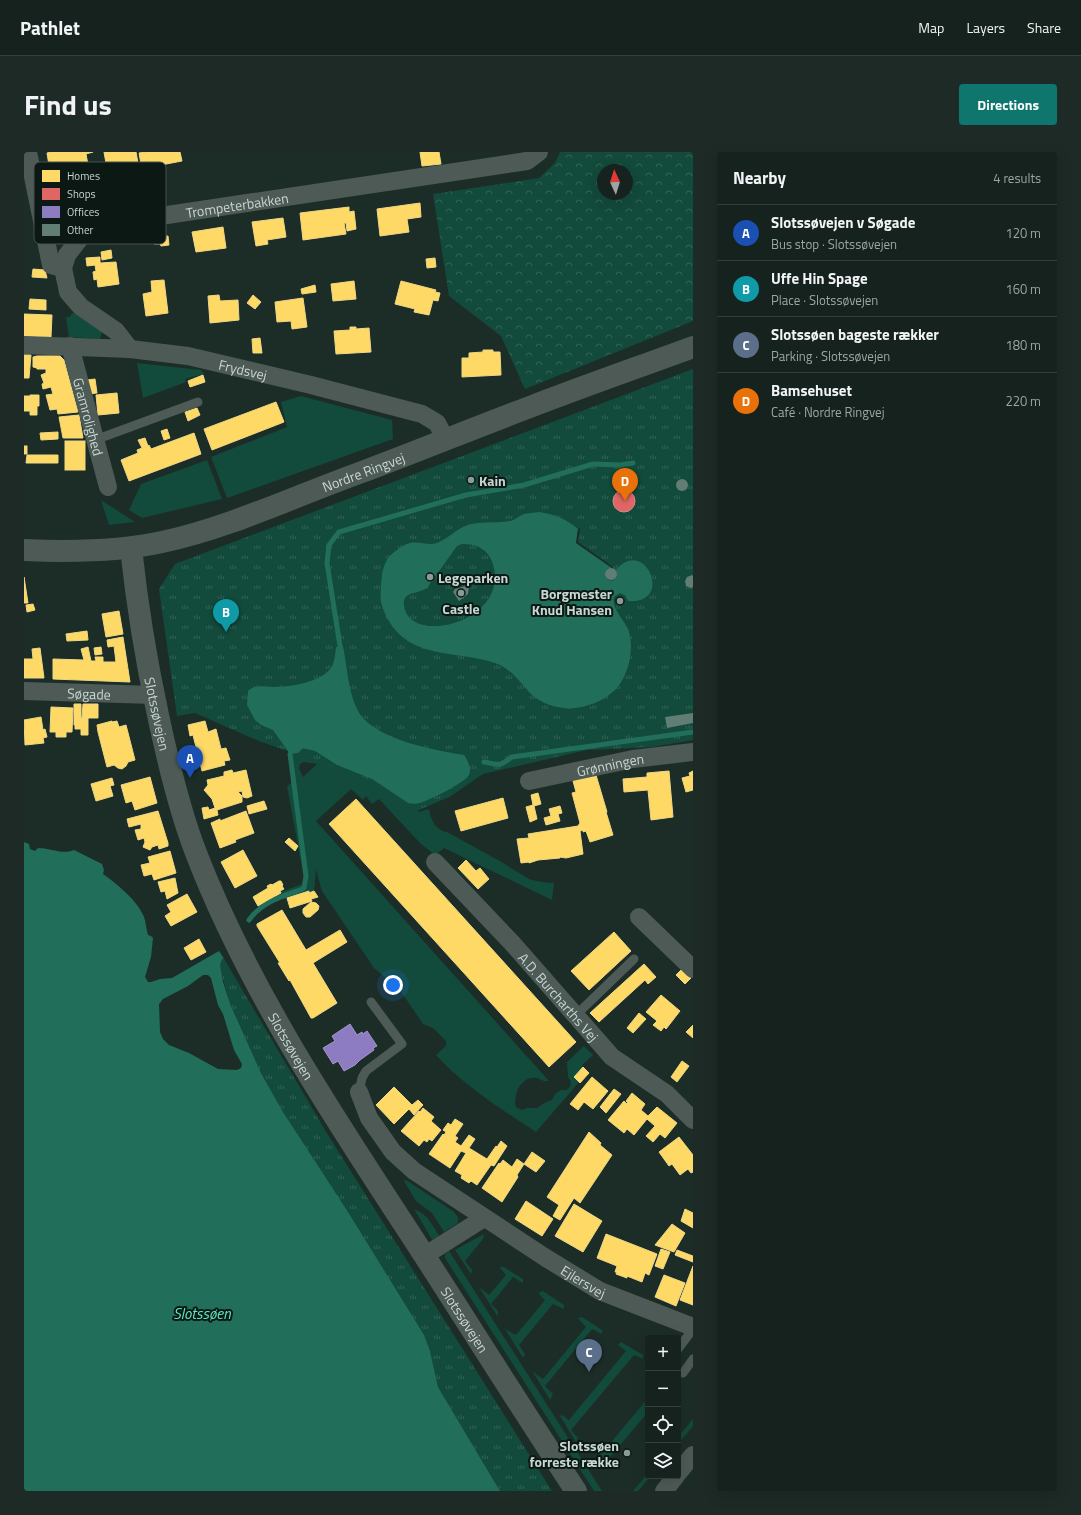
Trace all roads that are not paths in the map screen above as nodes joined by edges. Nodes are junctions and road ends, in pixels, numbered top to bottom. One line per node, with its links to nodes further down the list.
1 (28, 152): 3 (street)
2 (539, 152): 4 (street, Trompeterbakken)
3 (34, 181)
4 (166, 215)
5 (47, 244): 7 (street)
6 (75, 244): 7 (street, Trompeterbakken)
7 (63, 268): 11 (street)
8 (24, 345): 9 (street, Frydsvej)
9 (70, 346): 11 (street, Frydsvej); 13 (street, Gramrolighed)
10 (693, 347): 14 (main road, Nordre Ringvej)
11 (130, 349): 14 (street, Frydsvej)
12 (198, 402): 13 (lane)
13 (96, 440): 15 (street, Gramrolighed)
14 (446, 440): 16 (main road, Nordre Ringvej)
15 (108, 487)
16 (131, 548): 17 (main road, Nordre Ringvej); 19 (main road, Slotssøvejen)
17 (24, 550)
18 (24, 691): 19 (street, Søgade)
19 (154, 695): 31 (main road, Slotssøvejen)
20 (693, 752): 21 (street, Grønningen)
21 (529, 781)
22 (435, 862): 27 (street, A.D. Burcharths Vej)
23 (639, 917): 25 (street)
24 (634, 959): 27 (lane)
25 (693, 969)
26 (371, 1002): 28 (lane)
27 (576, 1016): 29 (street, A.D. Burcharths Vej)
28 (359, 1092): 30 (street, Ejlersvej)
29 (693, 1120)
30 (484, 1218): 31 (street); 32 (street, Ejlersvej)
31 (424, 1256): 39 (main road, Slotssøvejen)
32 (693, 1328): 33 (lane)
33 (681, 1345)
34 (693, 1359): 35 (lane)
35 (683, 1373)
36 (693, 1455): 37 (street)
37 (681, 1470)
38 (674, 1479): 40 (street)
39 (576, 1491)
40 (664, 1491)

